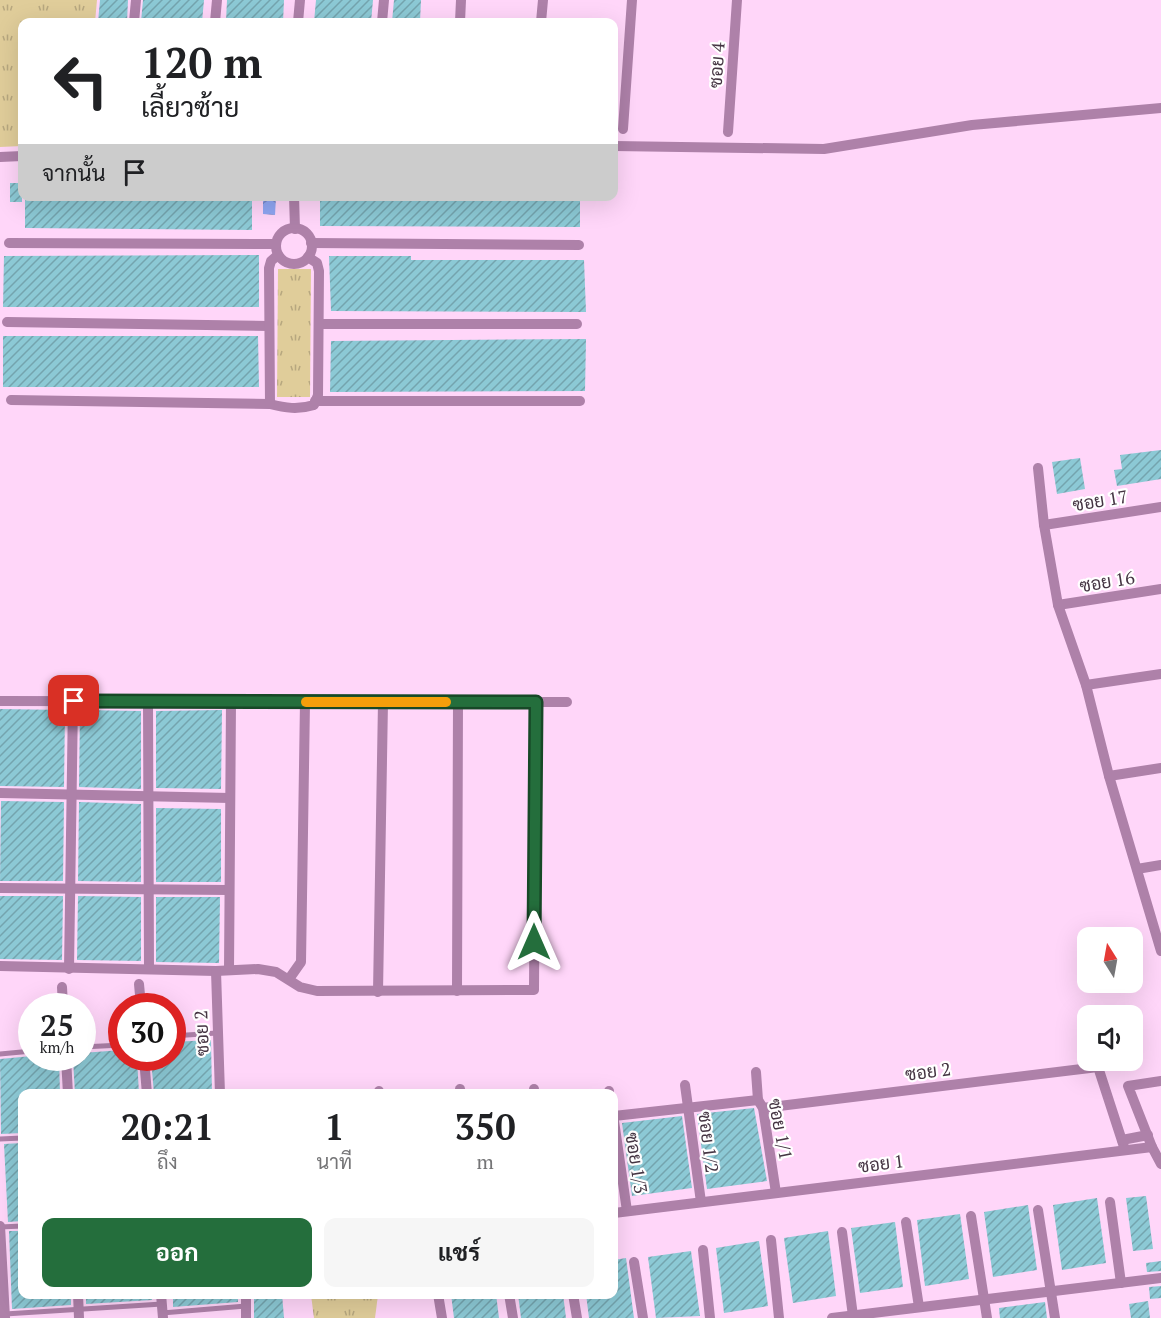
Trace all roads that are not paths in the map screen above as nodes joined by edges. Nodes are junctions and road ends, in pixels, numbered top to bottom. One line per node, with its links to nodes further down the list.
1 (136, 0): 9 (street)
2 (217, 0): 10 (street)
3 (300, 0): 11 (street)
4 (384, 0): 12 (street)
5 (461, 0): 13 (street)
6 (543, 0): 14 (street)
7 (632, 0): 16 (street)
8 (737, 0): 17 (street, ซอย 4)
9 (134, 18)
10 (215, 18)
11 (298, 18)
12 (382, 18)
13 (460, 18)
14 (541, 18)
15 (1161, 108): 18 (street)
16 (623, 129)
17 (728, 132)
18 (618, 146)
19 (0, 156): 20 (street)
20 (18, 156)
21 (294, 201): 22 (street)
22 (295, 229): 24 (street); 26 (street)
23 (9, 243): 26 (street)
24 (311, 243): 25 (street); 27 (street)
25 (579, 245)
26 (277, 250): 27 (street); 31 (street)
27 (308, 257): 29 (street)
28 (7, 322): 31 (street)
29 (319, 324): 30 (street); 33 (street)
30 (577, 324)
31 (269, 326): 35 (street)
32 (11, 400): 35 (street)
33 (315, 401): 34 (street); 35 (street)
34 (580, 401)
35 (270, 404)
36 (1038, 468): 38 (street)
37 (1161, 507): 38 (street, ซอย 17)
38 (1044, 525): 40 (street)
39 (1161, 589): 40 (street, ซอย 16)
40 (1058, 605): 42 (street)
41 (1161, 674): 42 (street)
42 (1086, 685): 53 (street)
43 (0, 701): 44 (street)
44 (74, 701): 45 (street); 55 (street)
45 (148, 701): 46 (street); 56 (street)
46 (231, 702): 47 (street); 57 (street)
47 (305, 702): 48 (street); 70 (street)
48 (383, 702): 49 (street); 74 (street)
49 (458, 702): 50 (street); 73 (street)
50 (536, 702): 51 (street); 73 (street)
51 (567, 702)
52 (1161, 768): 53 (street)
53 (1108, 776): 59 (street)
54 (0, 793): 55 (street)
55 (72, 794): 56 (street); 61 (street)
56 (148, 796): 57 (street); 62 (street)
57 (230, 798): 63 (street)
58 (1161, 865): 59 (street)
59 (1137, 869): 64 (street)
60 (0, 888): 61 (street)
61 (70, 889): 62 (street); 66 (street)
62 (148, 889): 63 (street); 67 (street)
63 (229, 890): 68 (street)
64 (1161, 951)
65 (0, 966): 66 (street)
66 (69, 969): 67 (street)
67 (148, 969): 69 (street)
68 (228, 970): 69 (street); 70 (street)
69 (216, 971): 77 (street, ซอย 2)
70 (289, 979): 74 (street)
71 (139, 984): 76 (street)
72 (62, 987): 75 (street)
73 (457, 991): 74 (street)
74 (378, 992)
75 (62, 993)
76 (140, 993)
77 (217, 1033): 78 (lane); 88 (street, ซอย 2)
78 (186, 1035)
79 (18, 1052): 80 (lane)
80 (0, 1053)
81 (67, 1071): 86 (street)
82 (145, 1071): 87 (street)
83 (756, 1072): 89 (street, ซอย 1/1)
84 (1161, 1081): 92 (street)
85 (686, 1085): 90 (street, ซอย 1/2)
86 (68, 1089)
87 (147, 1089)
88 (220, 1089)
89 (761, 1104): 90 (street, ซอย 2); 95 (street, ซอย 2); 99 (street, ซอย 1/1)
90 (688, 1108): 91 (street, ซอย 2); 100 (street, ซอย 1/2)
91 (618, 1118)
92 (1148, 1135): 95 (street, ซอย 1); 97 (street)
93 (18, 1138): 94 (lane)
94 (0, 1139)
95 (1123, 1145): 97 (street, ซอย 1); 99 (street, ซอย 1)
96 (618, 1147): 103 (street, ซอย 1/3)
97 (1152, 1147): 98 (street)
98 (1161, 1164)
99 (776, 1193): 100 (street, ซอย 1)
100 (700, 1202): 103 (street, ซอย 1)
101 (1110, 1202): 114 (street)
102 (1038, 1209): 115 (street)
103 (627, 1211): 104 (street, ซอย 1)
104 (618, 1212)
105 (971, 1216): 120 (street)
106 (906, 1222): 123 (street)
107 (18, 1226): 108 (lane)
108 (0, 1227): 125 (street)
109 (842, 1232): 126 (street)
110 (771, 1240): 133 (street)
111 (703, 1250): 132 (street)
112 (634, 1262): 131 (street)
113 (1161, 1278): 114 (street)
114 (1121, 1283): 115 (street)
115 (1051, 1292): 120 (street); 135 (street)
116 (78, 1299): 124 (street)
117 (439, 1299): 128 (street)
118 (510, 1299): 129 (street)
119 (574, 1299): 130 (street)
120 (984, 1299): 123 (street); 134 (street)
121 (246, 1300): 122 (lane); 127 (street)
122 (162, 1307): 124 (lane)
123 (913, 1311): 126 (street)
124 (79, 1314): 125 (lane)
125 (3, 1315)
126 (843, 1317)
127 (246, 1318)
128 (442, 1318)
129 (513, 1318)
130 (577, 1318)
131 (643, 1318)
132 (710, 1318)
133 (779, 1318)
134 (987, 1318)
135 (1055, 1318)

